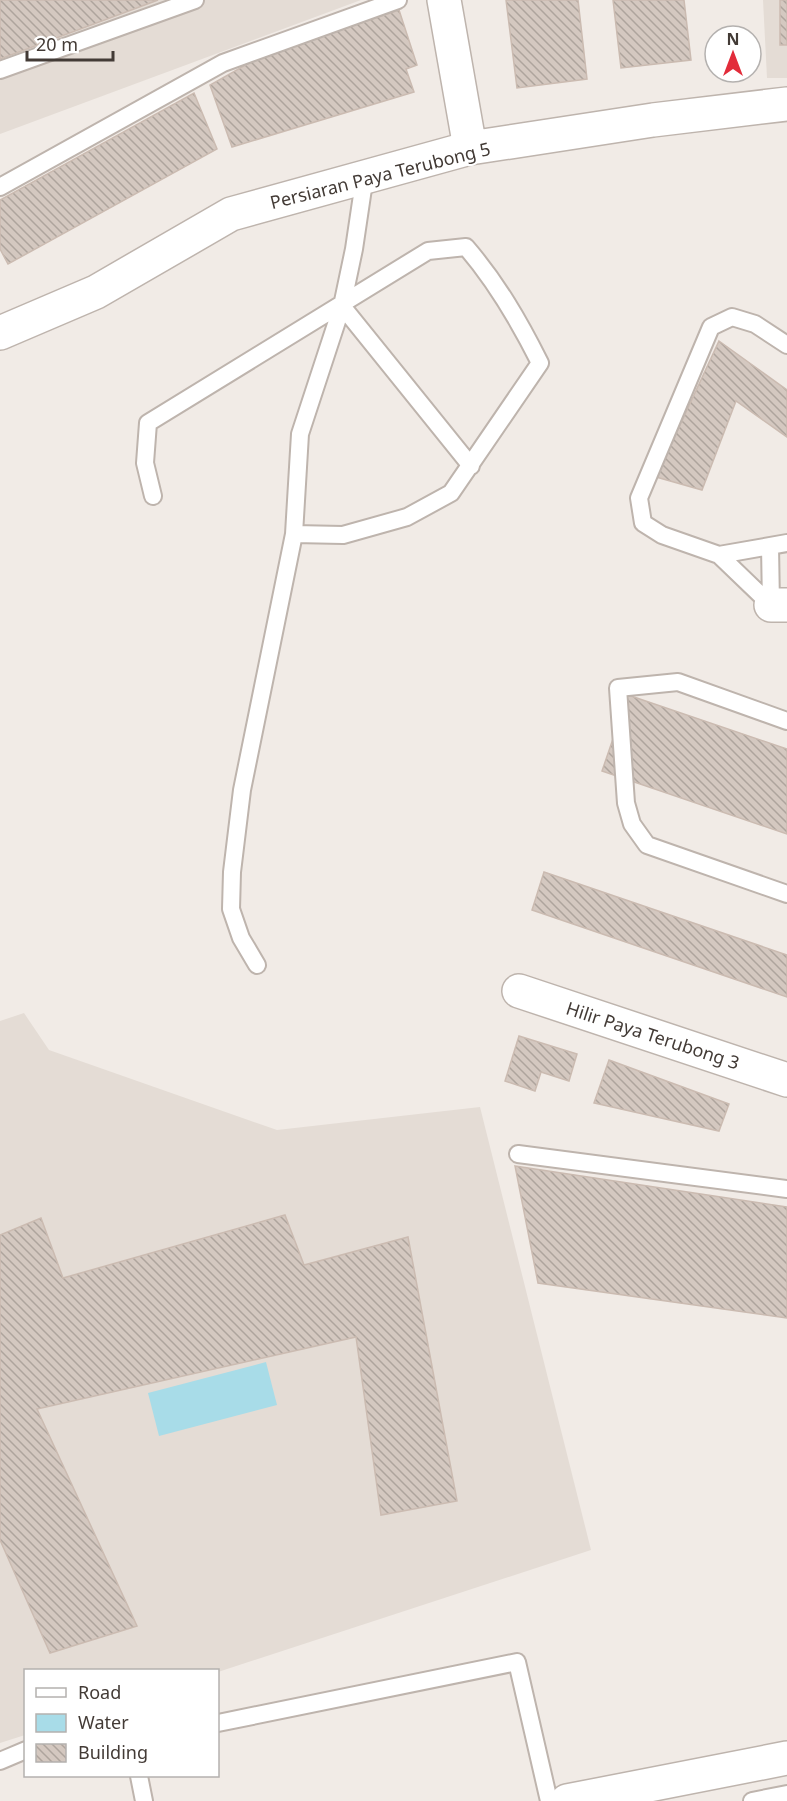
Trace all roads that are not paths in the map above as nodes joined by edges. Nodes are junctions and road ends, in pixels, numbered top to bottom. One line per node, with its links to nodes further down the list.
1 (195, 0): 4 (lane)
2 (398, 0): 8 (lane)
3 (444, 0): 6 (street)
4 (0, 70)
5 (787, 104): 6 (street, Persiaran Paya Terubong 5)
6 (470, 148): 7 (street, Persiaran Paya Terubong 5)
7 (365, 175): 9 (lane); 10 (street, Persiaran Paya Terubong 5)
8 (0, 187)
9 (342, 306): 12 (lane); 12 (lane); 13 (lane); 14 (lane)
10 (0, 333)
11 (787, 345): 17 (lane)
12 (471, 466): 14 (lane)
13 (153, 496)
14 (294, 534): 21 (lane)
15 (787, 543): 16 (lane)
16 (770, 546): 17 (lane); 18 (lane)
17 (719, 555): 18 (lane)
18 (779, 605)
19 (787, 721): 20 (lane)
20 (787, 894)
21 (257, 965)
22 (519, 991): 23 (street, Hilir Paya Terubong 3)
23 (787, 1080)
24 (518, 1154): 25 (lane)
25 (787, 1189)
26 (219, 1723): 34 (lane)
27 (24, 1751): 29 (lane)
28 (787, 1758): 31 (street)
29 (0, 1761)
30 (139, 1777): 33 (lane)
31 (664, 1792): 35 (street)
32 (787, 1794): 36 (lane)
33 (144, 1801)
34 (549, 1801)
35 (567, 1801)
36 (752, 1801)

